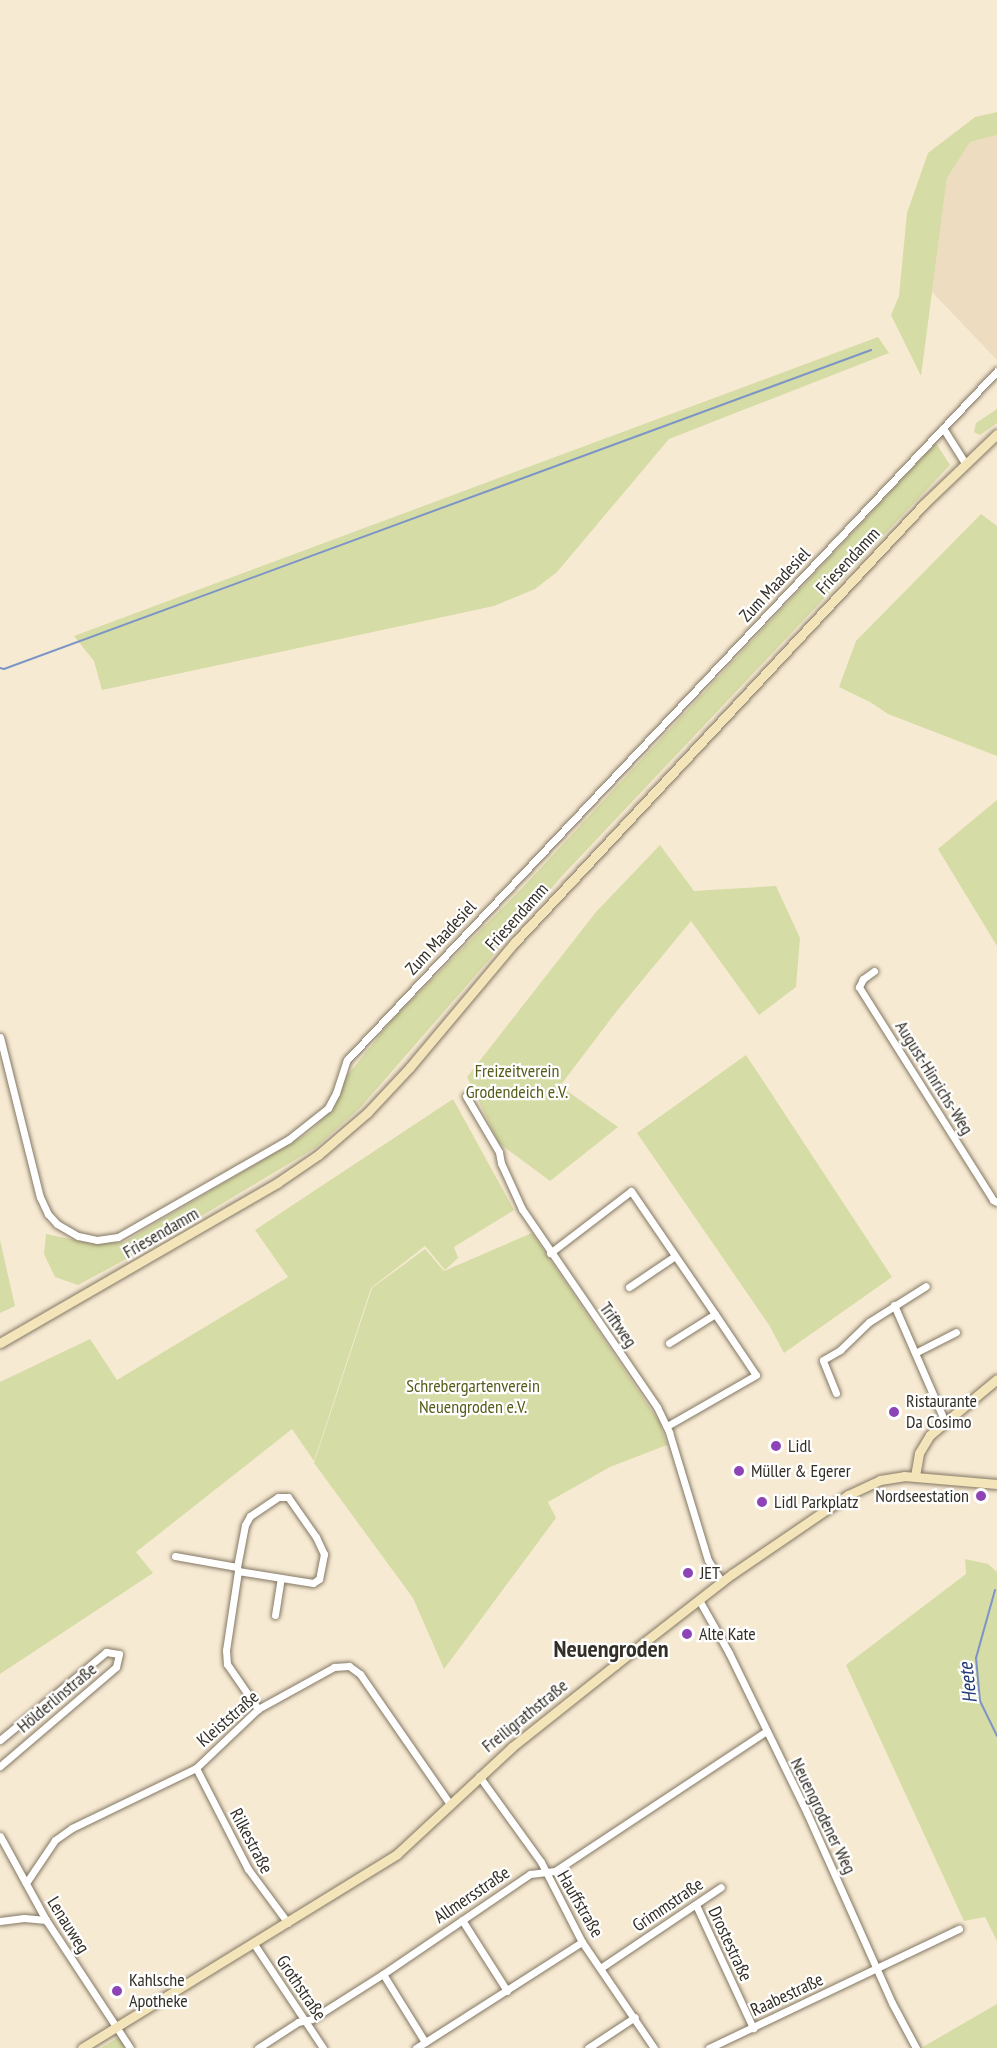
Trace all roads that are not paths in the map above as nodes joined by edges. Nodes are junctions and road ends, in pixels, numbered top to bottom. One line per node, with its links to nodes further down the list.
1 (997, 371): 2 (street, Zum Maadesiel)
2 (943, 428): 4 (street); 6 (street, Zum Maadesiel)
3 (997, 434): 4 (main road, Friesendamm)
4 (965, 463): 16 (main road, Friesendamm)
5 (874, 971): 8 (street, August-Hinrichs-Weg)
6 (0, 1037)
7 (466, 1096): 9 (street, Triftweg)
8 (997, 1202)
9 (550, 1253): 10 (street); 22 (street, Triftweg)
10 (675, 1256): 12 (street); 14 (street)
11 (926, 1286): 13 (street)
12 (629, 1287)
13 (894, 1305): 18 (street); 20 (street)
14 (715, 1314): 17 (street); 22 (street)
15 (956, 1332): 18 (street)
16 (0, 1343)
17 (669, 1343)
18 (915, 1353): 21 (street)
19 (997, 1379): 21 (main road)
20 (837, 1394)
21 (945, 1422): 23 (main road)
22 (667, 1426): 28 (street, Triftweg)
23 (915, 1476): 24 (main road, Freiligrathstraße); 28 (main road, Freiligrathstraße)
24 (997, 1484)
25 (175, 1556): 26 (street)
26 (238, 1569): 27 (street); 27 (street); 31 (street)
27 (281, 1578): 30 (street)
28 (722, 1582): 29 (main road, Freiligrathstraße)
29 (699, 1600): 32 (street, Neuengrodener Weg); 36 (main road, Freiligrathstraße)
30 (275, 1615)
31 (258, 1709): 35 (street, Kleiststraße); 37 (street, Kleiststraße)
32 (765, 1732): 39 (street, Allmersstraße); 51 (street, Neuengrodener Weg)
33 (0, 1740): 34 (street, Hölderlinstraße)
34 (0, 1766)
35 (196, 1768): 40 (street, Kleiststraße); 46 (street, Rilkestraße)
36 (479, 1776): 37 (main road, Freiligrathstraße); 39 (street, Hauffstraße)
37 (450, 1804): 46 (main road, Freiligrathstraße)
38 (0, 1836): 40 (street, Lenauweg)
39 (544, 1872): 44 (street, Allmersstraße); 48 (street, Hauffstraße)
40 (26, 1883): 43 (street, Lenauweg)
41 (721, 1887): 42 (street, Grimmstraße)
42 (696, 1905): 50 (street, Grimmstraße); 57 (street, Drostestraße)
43 (46, 1920): 45 (street); 56 (street, Lenauweg)
44 (462, 1920): 52 (street, Allmersstraße); 53 (street)
45 (0, 1921)
46 (288, 1923): 49 (main road, Freiligrathstraße)
47 (959, 1929): 51 (street, Raabestraße)
48 (582, 1942): 50 (street, Hauffstraße); 53 (street)
49 (254, 1944): 55 (street, Grothstraße); 56 (main road, Freiligrathstraße)
50 (602, 1967): 54 (street, Hauffstraße)
51 (877, 1969): 57 (street, Raabestraße); 67 (street, Neuengrodener Weg)
52 (382, 1974): 55 (street, Allmersstraße); 58 (street)
53 (507, 1991): 58 (street)
54 (635, 2017): 64 (street); 65 (street, Hauffstraße)
55 (305, 2020): 61 (street, Allmersstraße); 62 (street, Grothstraße)
56 (116, 2026): 59 (main road, Freiligrathstraße); 60 (street)
57 (753, 2028): 66 (street, Raabestraße)
58 (425, 2042): 63 (street)
59 (82, 2048)
60 (130, 2048)
61 (258, 2048)
62 (323, 2048)
63 (417, 2048)
64 (588, 2048)
65 (654, 2048)
66 (709, 2048)
67 (916, 2048)

